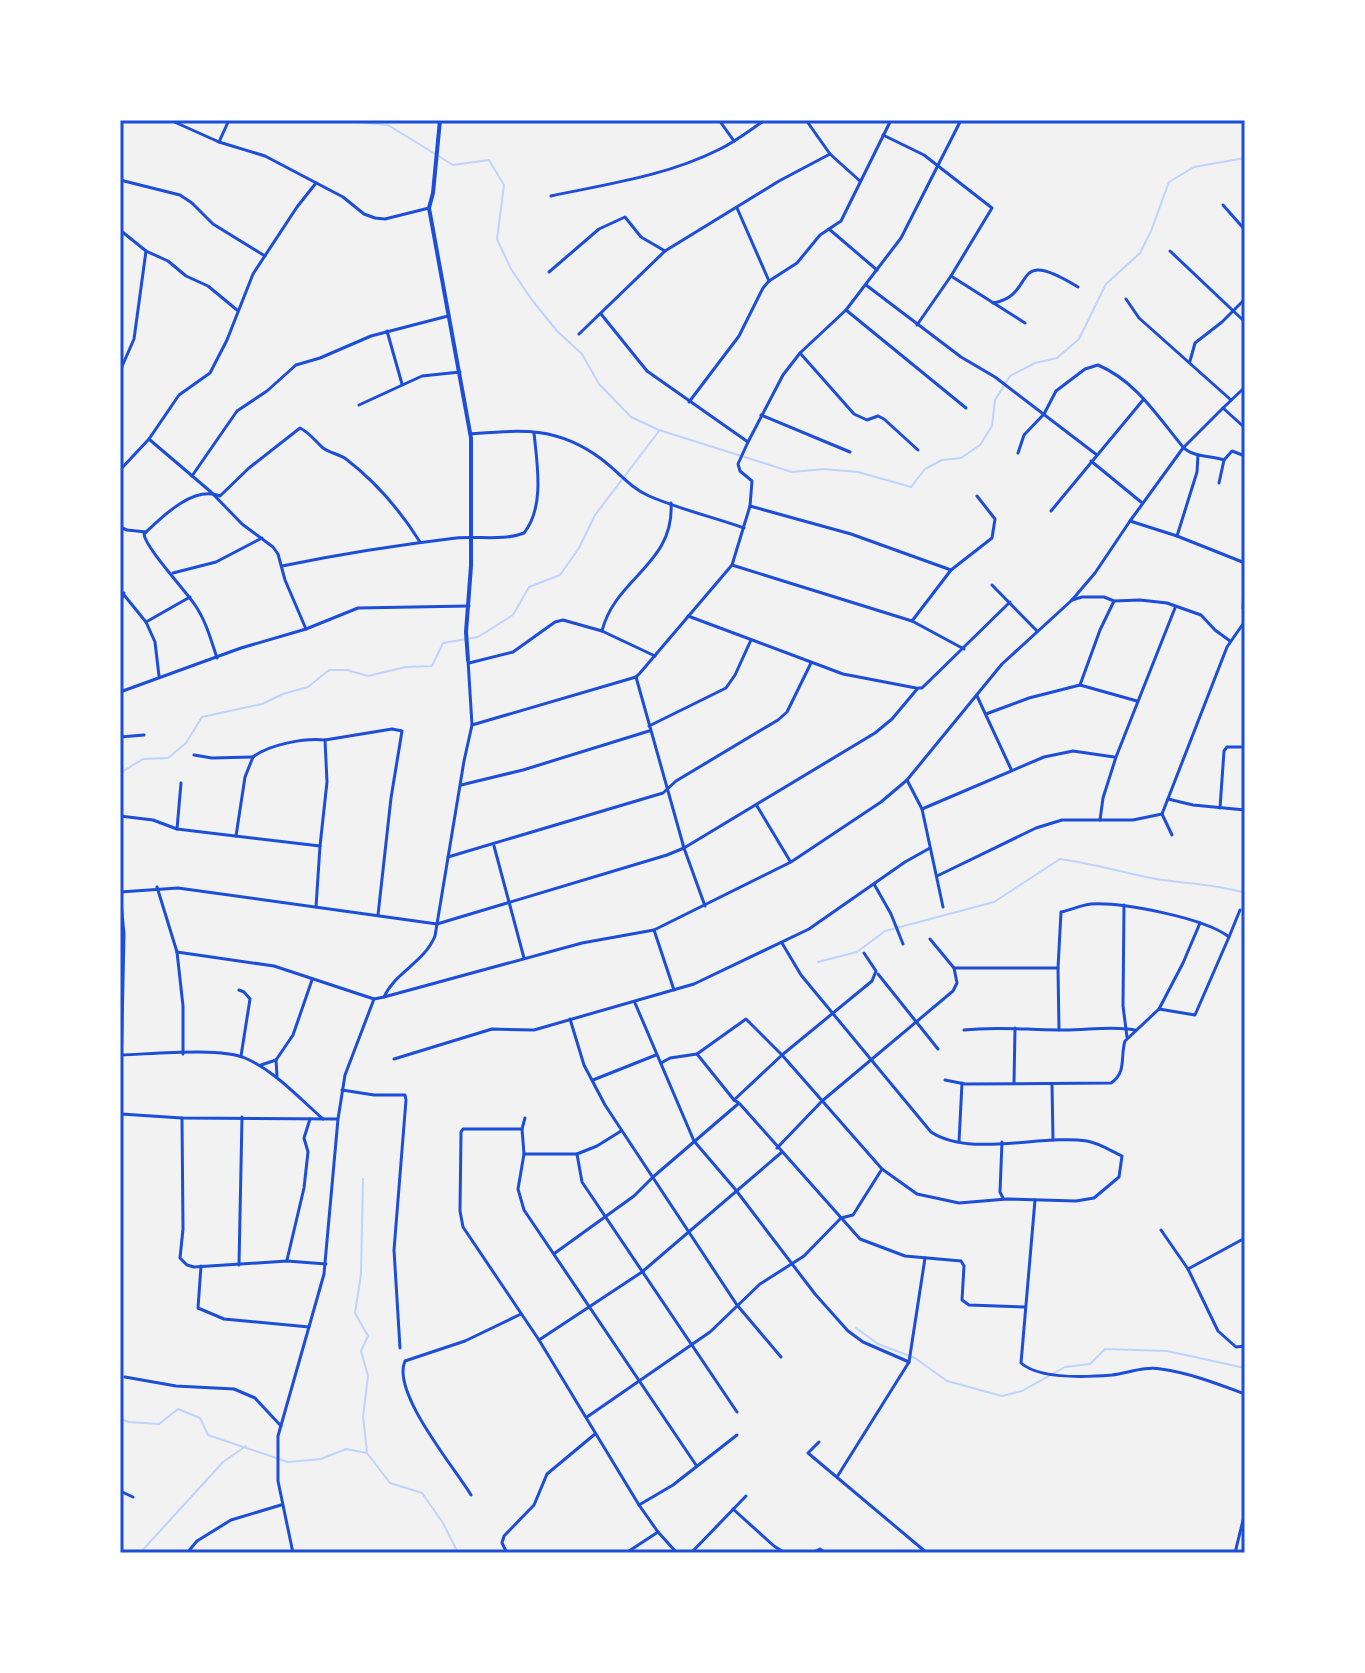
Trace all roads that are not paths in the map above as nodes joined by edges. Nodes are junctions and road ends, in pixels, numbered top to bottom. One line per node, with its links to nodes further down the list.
1 (170, 120): 9 (street)
2 (229, 120): 12 (street)
3 (440, 120): 20 (street)
4 (719, 120): 11 (street)
5 (765, 120): 11 (street)
6 (806, 120): 13 (street)
7 (891, 120): 10 (street)
8 (961, 120): 14 (street)
9 (176, 121): 12 (street)
10 (883, 135): 14 (street); 16 (street)
11 (734, 141): 18 (street)
12 (219, 142): 17 (street)
13 (830, 154): 16 (street); 21 (street)
14 (936, 167): 29 (street); 31 (street)
15 (120, 180): 28 (street)
16 (860, 181): 22 (street)
17 (316, 183): 20 (street); 28 (street)
18 (551, 196)
19 (1223, 205): 24 (street)
20 (429, 208): 42 (street)
21 (737, 208): 26 (street); 32 (street)
22 (829, 229): 29 (street); 32 (street)
23 (120, 230): 25 (street)
24 (1245, 230)
25 (146, 251): 38 (street); 50 (street)
26 (665, 251): 30 (street); 41 (street)
27 (1170, 251): 40 (street)
28 (265, 256): 38 (street)
29 (877, 270): 33 (street)
30 (549, 272)
31 (951, 276): 37 (street); 45 (street)
32 (769, 281): 56 (street)
33 (866, 285): 39 (street); 45 (street)
34 (1078, 287): 37 (street)
35 (1126, 299): 49 (street)
36 (1245, 299): 40 (street)
37 (993, 303): 44 (street)
38 (237, 310): 65 (street)
39 (846, 310): 48 (street); 58 (street)
40 (1234, 311): 43 (street); 49 (street)
41 (601, 314): 47 (street); 56 (street)
42 (448, 316): 46 (street); 51 (street)
43 (1245, 322)
44 (1025, 323)
45 (917, 325): 60 (street)
46 (387, 331): 52 (street); 77 (street)
47 (579, 334)
48 (800, 353): 61 (street); 68 (street)
49 (1190, 361): 55 (street)
50 (120, 371)
51 (460, 372): 52 (street); 64 (street)
52 (402, 384): 57 (street)
53 (1245, 387): 55 (street)
54 (1144, 399): 60 (street); 67 (street); 71 (street)
55 (1231, 400): 59 (street)
56 (689, 402): 66 (street)
57 (359, 405)
58 (966, 408)
59 (1223, 408): 62 (street); 67 (street)
60 (1044, 414): 70 (street); 71 (street)
61 (761, 415): 66 (street); 69 (street)
62 (1245, 428)
63 (534, 433): 64 (street); 81 (street); 90 (street)
64 (470, 434): 90 (street)
65 (149, 439): 76 (street); 77 (street)
66 (747, 444): 83 (street)
67 (1183, 448): 72 (street); 82 (street)
68 (918, 450)
69 (850, 452)
70 (1018, 453)
71 (1097, 455): 75 (street)
72 (1198, 455): 74 (street); 89 (street)
73 (1245, 456): 74 (street)
74 (1224, 460): 78 (street)
75 (1091, 461): 82 (street); 84 (street)
76 (120, 470)
77 (192, 476): 79 (street)
78 (1219, 483)
79 (211, 492): 88 (street); 91 (street); 92 (street)
80 (977, 496): 96 (street)
81 (671, 503): 87 (street); 113 (street)
82 (1142, 503): 85 (street)
83 (750, 506): 87 (street); 96 (street)
84 (1051, 511)
85 (1130, 521): 89 (street); 101 (street)
86 (120, 527): 88 (street)
87 (744, 528): 93 (street)
88 (146, 532): 97 (street)
89 (1177, 536): 94 (street)
90 (471, 537): 92 (street); 105 (street)
91 (263, 538): 95 (street); 97 (street)
92 (420, 542): 95 (street)
93 (732, 565): 108 (street); 109 (street)
94 (1245, 565): 107 (street)
95 (282, 566): 112 (street)
96 (951, 570): 109 (street)
97 (173, 573): 100 (street)
98 (992, 585): 103 (street)
99 (122, 592): 104 (street); 111 (street)
100 (190, 597): 111 (street); 119 (street)
101 (1072, 600): 102 (street); 114 (street)
102 (1114, 601): 106 (street); 124 (street)
103 (1010, 602): 114 (street); 117 (street)
104 (120, 603)
105 (469, 606): 112 (street); 120 (street)
106 (1175, 608): 116 (street); 128 (street)
107 (1245, 610)
108 (688, 616): 115 (street); 118 (street)
109 (912, 621): 117 (street)
110 (1245, 621): 116 (street)
111 (146, 622): 122 (street)
112 (306, 629): 119 (street)
113 (602, 631): 118 (street); 120 (street)
114 (1037, 631): 127 (street)
115 (751, 640): 121 (street); 131 (street)
116 (1230, 641): 144 (street)
117 (964, 649): 125 (street)
118 (655, 656): 123 (street)
119 (217, 658): 122 (street)
120 (468, 662): 130 (street)
121 (811, 663): 125 (street); 143 (street)
122 (159, 677): 126 (street)
123 (636, 677): 130 (street); 131 (street)
124 (1080, 685): 128 (street); 129 (street)
125 (918, 688): 145 (street)
126 (120, 692)
127 (976, 695): 129 (street); 140 (street)
128 (1137, 701): 138 (street)
129 (986, 714): 139 (street)
130 (472, 725): 142 (street)
131 (649, 729): 142 (street); 143 (street)
132 (144, 735): 133 (street)
133 (120, 737)
134 (325, 740): 137 (street); 156 (street); 171 (street)
135 (1245, 747): 146 (street)
136 (194, 755): 137 (street)
137 (253, 757): 154 (street)
138 (1116, 757): 139 (street); 151 (street)
139 (1011, 769): 147 (street)
140 (907, 780): 147 (street); 160 (street)
141 (181, 783): 152 (street)
142 (459, 785): 159 (street)
143 (668, 789): 155 (street); 157 (street)
144 (1168, 799): 146 (street); 149 (street)
145 (757, 806): 157 (street); 160 (street)
146 (1220, 808): 148 (street)
147 (922, 809): 158 (street)
148 (1245, 810)
149 (1162, 814): 151 (street); 153 (street)
150 (120, 816): 152 (street)
151 (1100, 820): 161 (street)
152 (177, 829): 154 (street)
153 (1172, 835)
154 (236, 836): 156 (street)
155 (493, 845): 159 (street); 165 (street)
156 (320, 846): 169 (street)
157 (684, 848): 165 (street); 167 (street)
158 (930, 848): 161 (street); 162 (street)
159 (448, 857): 173 (street)
160 (791, 862): 167 (street)
161 (937, 876): 168 (street)
162 (874, 884): 177 (street); 178 (street)
163 (157, 887): 164 (street); 169 (street); 179 (street)
164 (120, 892): 188 (street)
165 (510, 902): 173 (street); 181 (street)
166 (1124, 905): 172 (street); 183 (street); 197 (street)
167 (705, 906): 174 (street)
168 (943, 907)
169 (316, 908): 171 (street)
170 (1240, 910): 175 (street)
171 (378, 915): 173 (street)
172 (1200, 923): 175 (street); 192 (street)
173 (437, 924): 189 (street)
174 (654, 930): 181 (street); 187 (street)
175 (1229, 937): 192 (street)
176 (930, 939): 182 (street)
177 (782, 943): 187 (street); 193 (street)
178 (903, 944)
179 (177, 952): 185 (street); 203 (street)
180 (864, 953): 184 (street)
181 (524, 958): 189 (street)
182 (954, 968): 183 (street); 195 (street)
183 (1058, 968): 199 (street)
184 (876, 971): 193 (street); 195 (street)
185 (312, 980): 190 (street); 210 (street)
186 (239, 990): 208 (street)
187 (674, 990): 191 (street)
188 (120, 997): 205 (street)
189 (384, 997): 190 (street)
190 (374, 999): 220 (street)
191 (635, 1002): 194 (street); 206 (street)
192 (1159, 1009): 200 (street)
193 (834, 1012): 207 (street); 211 (street)
194 (570, 1019): 209 (street); 216 (street)
195 (918, 1023): 202 (street); 211 (street)
196 (1015, 1028): 198 (street); 199 (street); 218 (street)
197 (1125, 1028): 199 (street); 200 (street); 201 (street)
198 (964, 1030)
199 (1059, 1030)
200 (1136, 1030): 201 (street)
201 (1128, 1038): 219 (street)
202 (938, 1049)
203 (183, 1054): 205 (street); 208 (street)
204 (697, 1054): 207 (street); 212 (street); 221 (street)
205 (121, 1055): 224 (street)
206 (656, 1055): 212 (street); 216 (street)
207 (782, 1055): 221 (street); 222 (street)
208 (241, 1056): 213 (street)
209 (394, 1059)
210 (276, 1060): 213 (street); 214 (street)
211 (872, 1061): 222 (street); 236 (street)
212 (661, 1063): 235 (street)
213 (260, 1066): 214 (street)
214 (276, 1077): 229 (street)
215 (945, 1080): 217 (street)
216 (592, 1081): 233 (street)
217 (962, 1083): 218 (street); 236 (street)
218 (1014, 1083): 219 (street)
219 (1052, 1083): 234 (street)
220 (342, 1090): 230 (street); 269 (street)
221 (734, 1100): 223 (street)
222 (822, 1101): 238 (street); 242 (street)
223 (739, 1103): 235 (street); 238 (street)
224 (121, 1114): 226 (street); 231 (street)
225 (242, 1117): 226 (street); 228 (street); 257 (street)
226 (182, 1118): 258 (street)
227 (525, 1118): 232 (street)
228 (310, 1119): 229 (street); 254 (street)
229 (323, 1119): 230 (street)
230 (338, 1119): 256 (street)
231 (120, 1121)
232 (522, 1129): 240 (street); 264 (street)
233 (621, 1131): 241 (street); 243 (street)
234 (1053, 1140): 237 (street); 246 (street)
235 (694, 1141): 243 (street); 244 (street)
236 (959, 1142): 237 (street)
237 (1002, 1142): 245 (street)
238 (777, 1148): 239 (street)
239 (782, 1151): 244 (street); 248 (street)
240 (524, 1154): 241 (street); 252 (street)
241 (577, 1154): 247 (street)
242 (882, 1169): 245 (street); 248 (street)
243 (653, 1177): 247 (street); 250 (street)
244 (735, 1189): 250 (street); 255 (street)
245 (1007, 1199): 246 (street)
246 (1035, 1200): 263 (street)
247 (604, 1216): 252 (street); 260 (street)
248 (841, 1218): 253 (street); 255 (street)
249 (1161, 1230): 259 (street)
250 (689, 1231): 260 (street); 261 (street)
251 (1245, 1238): 259 (street)
252 (555, 1253): 262 (street)
253 (925, 1258): 263 (street); 271 (street)
254 (287, 1261): 256 (street); 257 (street)
255 (792, 1263): 261 (street); 271 (street)
256 (326, 1264): 265 (street)
257 (239, 1265): 258 (street)
258 (201, 1266): 265 (street)
259 (1188, 1269): 268 (street)
260 (642, 1272): 262 (street); 267 (street)
261 (737, 1305): 267 (street); 270 (street)
262 (589, 1306): 266 (street); 273 (street)
263 (1025, 1307): 274 (street)
264 (521, 1314): 266 (street); 284 (street)
265 (309, 1327): 277 (street)
266 (539, 1340): 276 (street)
267 (691, 1345): 273 (street); 275 (street)
268 (1245, 1346)
269 (400, 1348)
270 (781, 1357)
271 (909, 1362): 282 (street)
272 (125, 1377): 277 (street)
273 (640, 1381): 276 (street); 281 (street)
274 (1245, 1394)
275 (737, 1412)
276 (587, 1417): 278 (street)
277 (281, 1426): 287 (street)
278 (595, 1434): 288 (street); 295 (street)
279 (737, 1435): 281 (street)
280 (819, 1442): 282 (street)
281 (696, 1465): 288 (street)
282 (837, 1477): 303 (street)
283 (120, 1491): 286 (street)
284 (471, 1495)
285 (746, 1496): 289 (street)
286 (133, 1497)
287 (283, 1505): 293 (street); 294 (street)
288 (639, 1505): 291 (street)
289 (733, 1509): 299 (street); 300 (street)
290 (1245, 1512): 304 (street)
291 (658, 1532): 292 (street); 298 (street)
292 (634, 1548): 296 (street); 297 (street)
293 (187, 1553)
294 (293, 1553)
295 (507, 1553)
296 (626, 1553)
297 (636, 1553)
298 (677, 1553)
299 (691, 1553)
300 (785, 1553)
301 (812, 1553): 302 (street)
302 (826, 1553)
303 (927, 1553)
304 (1235, 1553)

